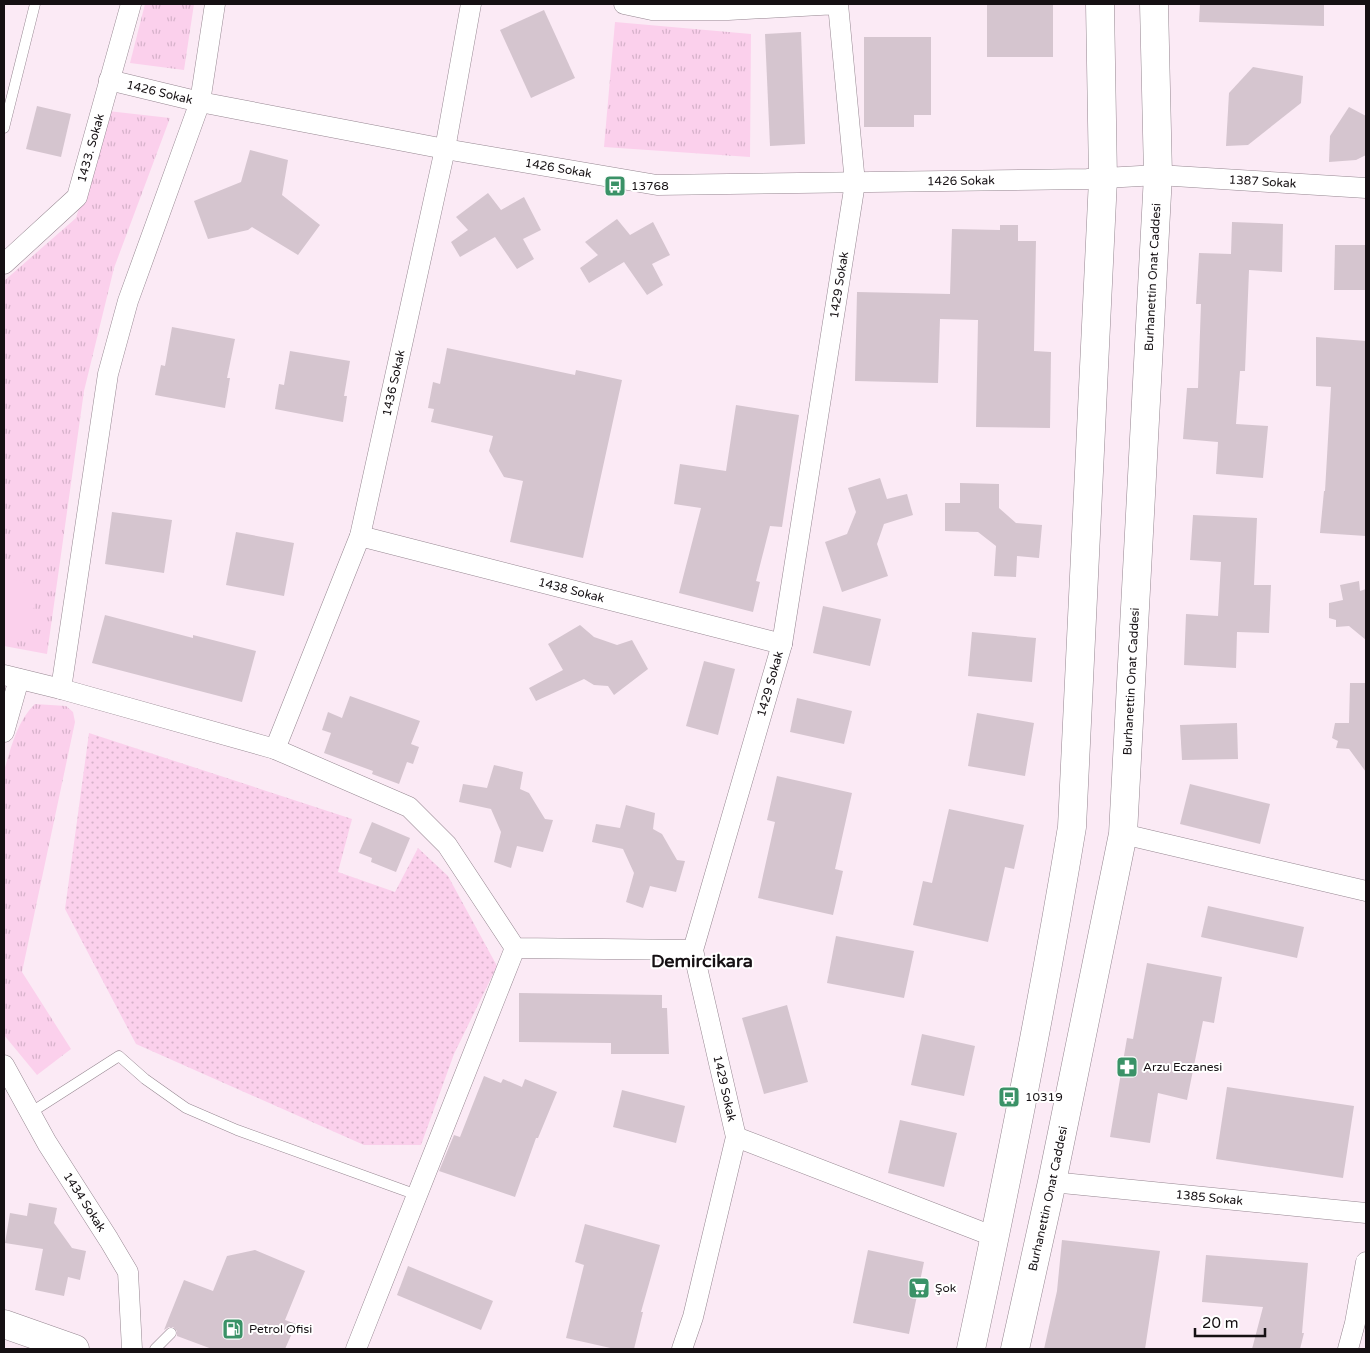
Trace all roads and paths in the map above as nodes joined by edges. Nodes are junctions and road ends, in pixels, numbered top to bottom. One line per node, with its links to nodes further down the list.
1 (35, 4): 11 (lane)
2 (131, 4): 9 (street, 1433. Sokak)
3 (214, 4): 10 (street)
4 (471, 4): 12 (street, 1436 Sokak)
5 (624, 4): 6 (street)
6 (838, 4): 15 (street, 1429 Sokak)
7 (1100, 4): 14 (main road)
8 (1154, 4): 13 (main road, Burhanettin Onat Caddesi)
9 (110, 80): 10 (street, 1426 Sokak); 17 (street, 1433. Sokak)
10 (200, 102): 12 (street, 1426 Sokak); 21 (street)
11 (4, 128)
12 (445, 149): 15 (street, 1426 Sokak); 18 (street, 1436 Sokak)
13 (1158, 175): 14 (street, 1387 Sokak); 16 (street, 1387 Sokak); 24 (main road, Burhanettin Onat Caddesi)
14 (1104, 179): 15 (street, 1426 Sokak); 34 (main road)
15 (855, 183): 19 (street, 1429 Sokak)
16 (1366, 188)
17 (4, 264)
18 (360, 536): 19 (street, 1438 Sokak); 23 (street, 1436 Sokak)
19 (782, 644): 27 (street, 1429 Sokak)
20 (12, 677): 21 (street); 22 (street)
21 (61, 689): 23 (street)
22 (4, 732)
23 (275, 749): 26 (street)
24 (1123, 834): 25 (street); 31 (main road, Burhanettin Onat Caddesi)
25 (1366, 891)
26 (515, 948): 27 (street); 32 (street)
27 (694, 950): 30 (street, 1429 Sokak)
28 (4, 1065): 29 (street, 1434 Sokak)
29 (30, 1112): 32 (lane); 39 (street, 1434 Sokak)
30 (736, 1138): 34 (street); 42 (street, 1429 Sokak)
31 (1052, 1182): 33 (street, 1385 Sokak); 44 (main road, Burhanettin Onat Caddesi)
32 (417, 1195): 41 (street)
33 (1366, 1213)
34 (995, 1237): 43 (main road)
35 (1366, 1262): 45 (street)
36 (4, 1324): 38 (main road)
37 (171, 1333): 40 (lane)
38 (75, 1349)
39 (132, 1349)
40 (155, 1349)
41 (356, 1349)
42 (682, 1349)
43 (971, 1349)
44 (1015, 1349)
45 (1348, 1349)

